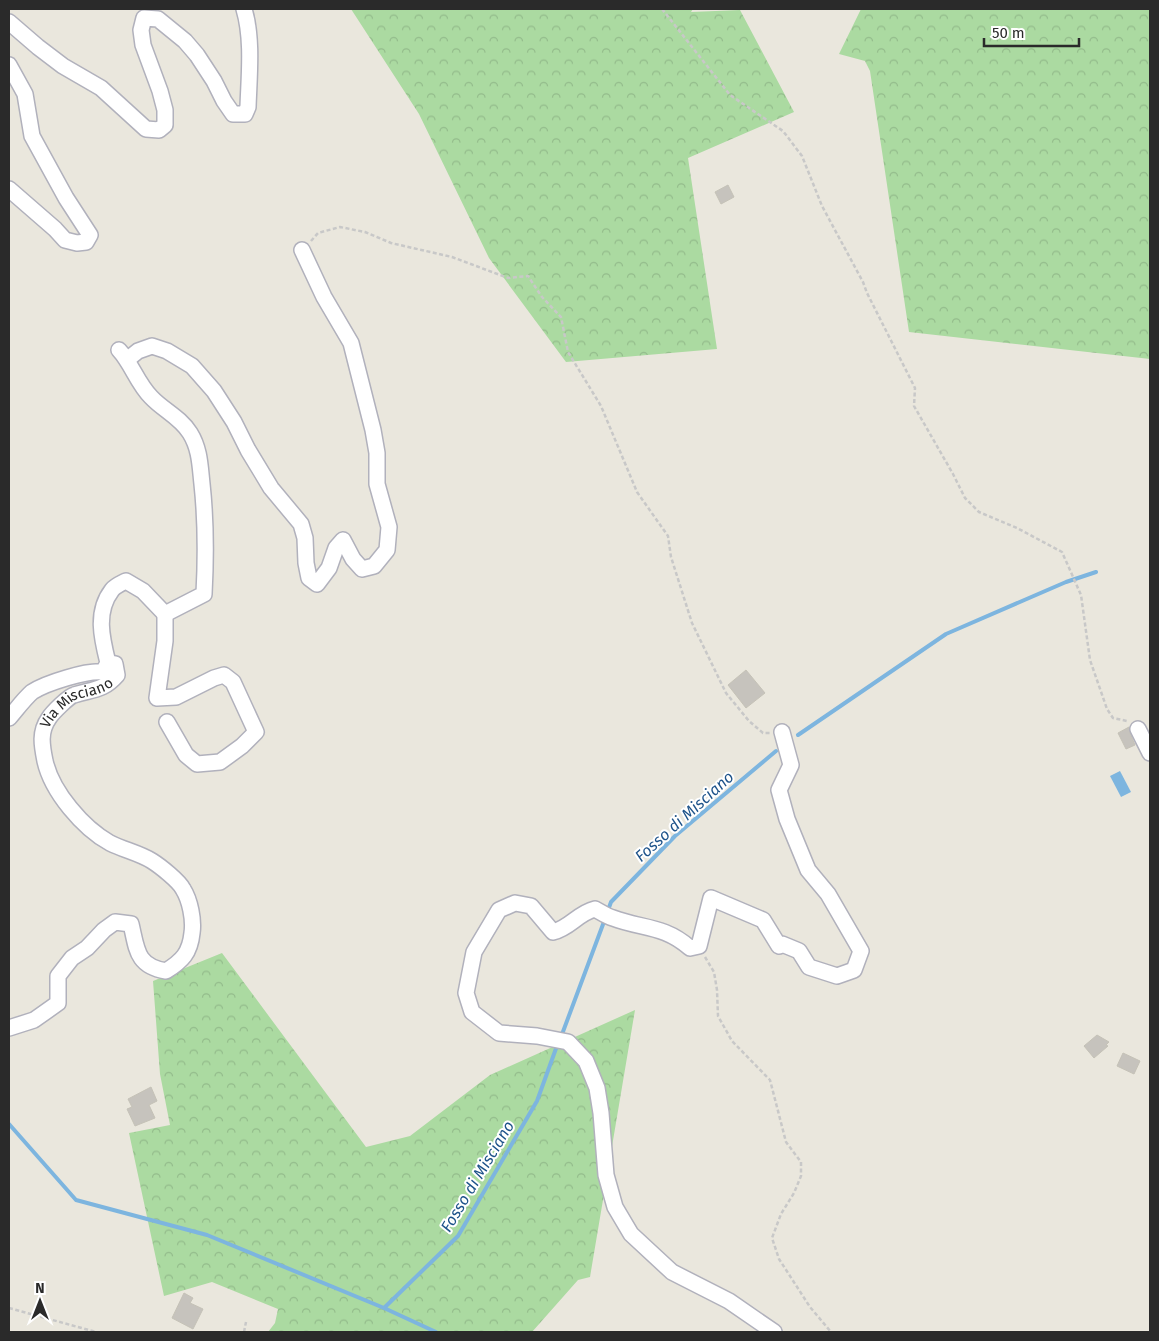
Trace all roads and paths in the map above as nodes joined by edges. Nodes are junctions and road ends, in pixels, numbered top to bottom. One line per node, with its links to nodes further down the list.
1 (244, 9): 3 (street)
2 (662, 9): 11 (path)
3 (9, 22)
4 (9, 65): 5 (street)
5 (9, 189)
6 (302, 250): 7 (street); 12 (path)
7 (165, 614): 8 (street, Via Misciano); 10 (street)
8 (108, 663): 9 (street, Via Misciano); 15 (street, Via Misciano)
9 (9, 718)
10 (167, 722)
11 (1138, 729): 13 (street)
12 (782, 732): 14 (street)
13 (1150, 752)
14 (699, 946): 20 (street); 21 (path)
15 (9, 1028)
16 (9, 1308): 18 (path)
17 (246, 1322): 19 (path)
18 (96, 1332)
19 (244, 1332)
20 (774, 1332)
21 (831, 1332)

